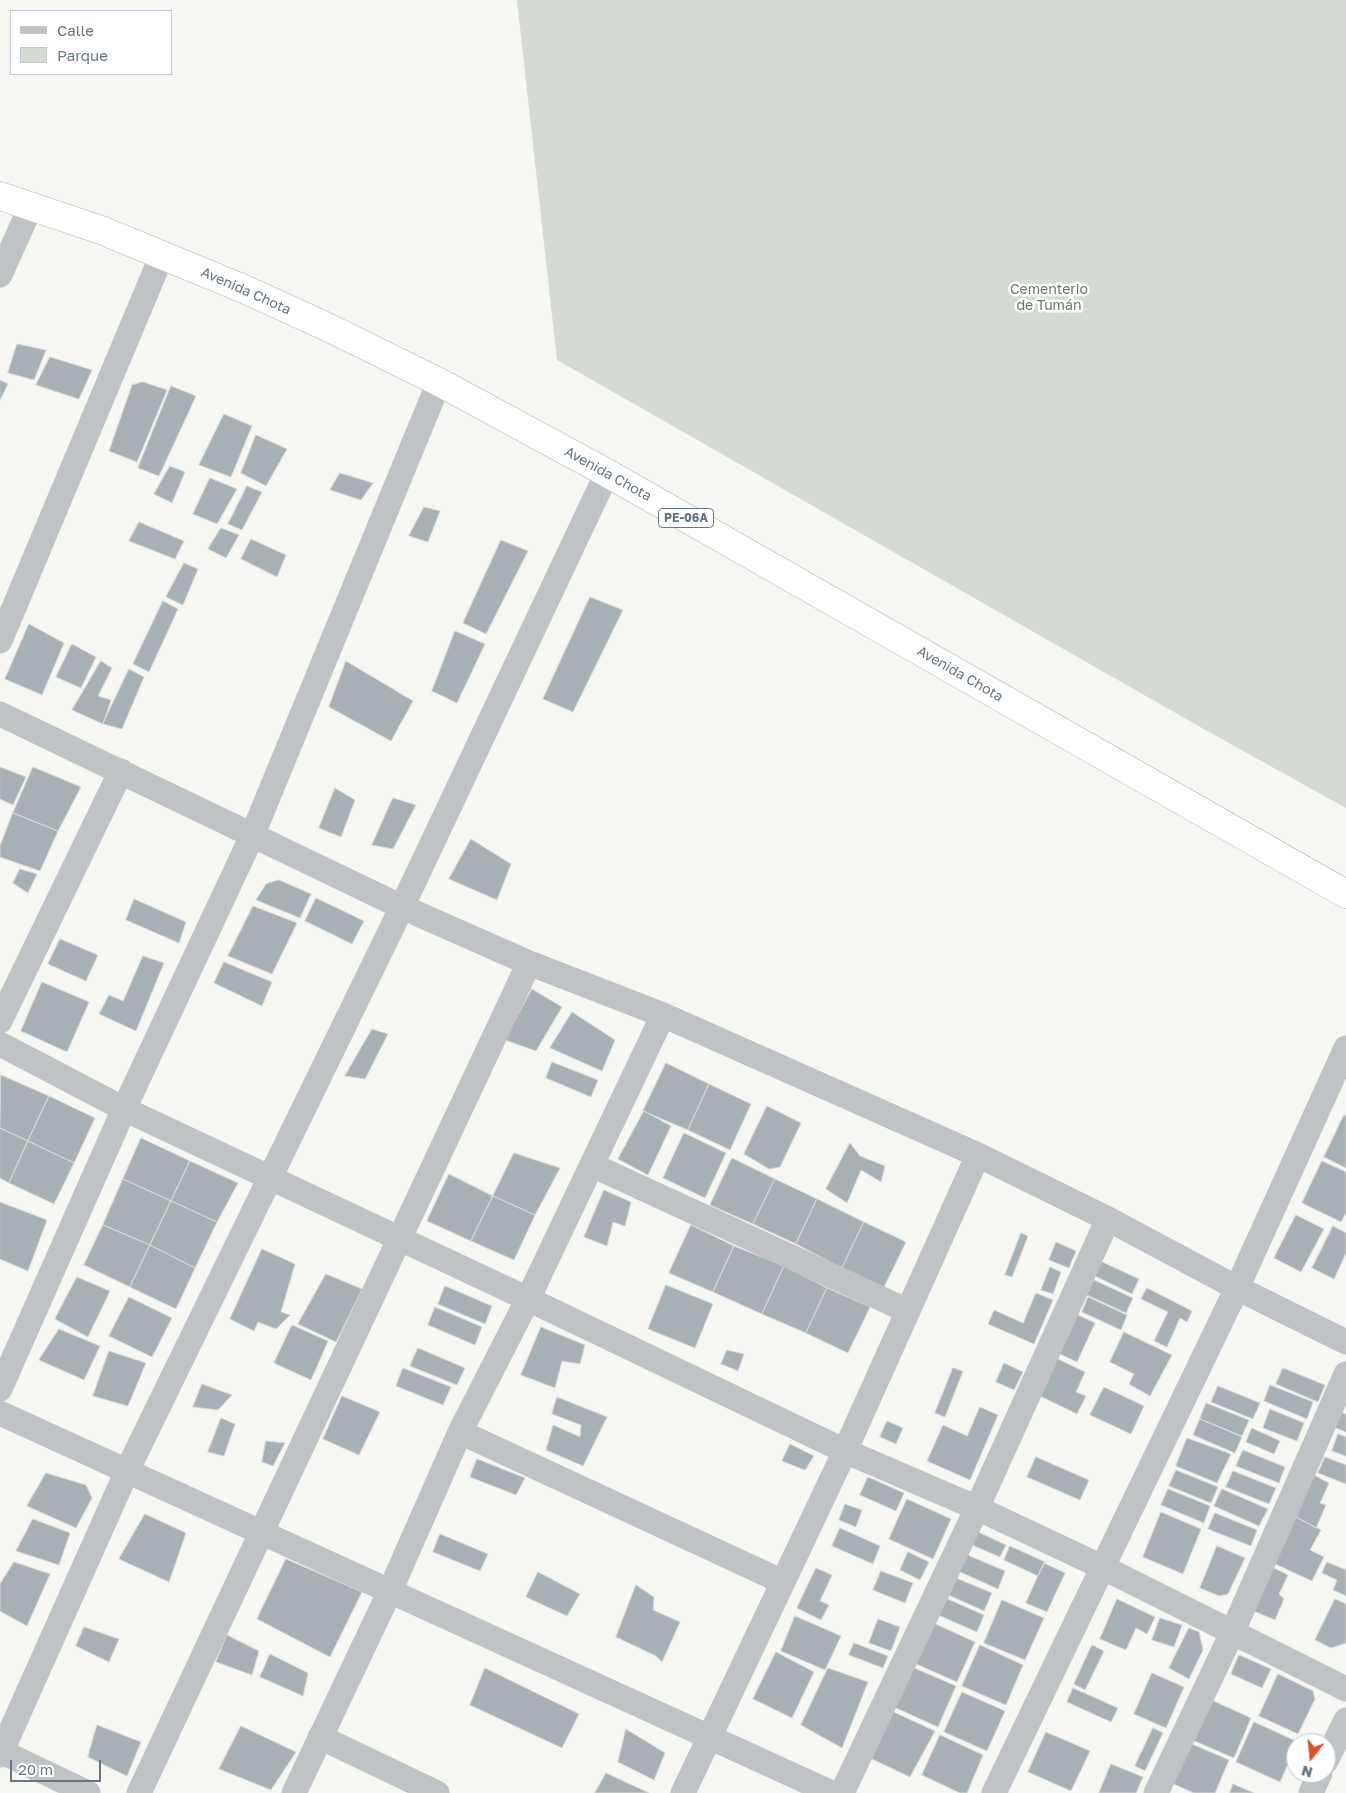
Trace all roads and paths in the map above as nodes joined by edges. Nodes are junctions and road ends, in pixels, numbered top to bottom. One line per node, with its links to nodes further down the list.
1 (0, 196): 2 (highway, Avenida Chota / PE-06A)
2 (31, 206): 3 (highway, Avenida Chota / PE-06A); 4 (street)
3 (162, 255): 5 (highway, Avenida Chota / PE-06A); 7 (street)
4 (0, 275)
5 (440, 382): 6 (highway, Avenida Chota / PE-06A); 10 (street)
6 (608, 473): 11 (highway, Avenida Chota / PE-06A); 12 (street)
7 (0, 641)
8 (0, 714): 9 (street)
9 (121, 771): 10 (street); 15 (street)
10 (252, 836): 12 (street); 18 (street)
11 (1346, 894)
12 (402, 907): 13 (street); 21 (street)
13 (529, 962): 14 (street); 23 (street)
14 (663, 1015): 19 (street); 20 (street)
15 (0, 1021)
16 (0, 1044): 18 (street)
17 (1346, 1048): 24 (street)
18 (124, 1109): 21 (street); 29 (street)
19 (978, 1155): 22 (street); 26 (street)
20 (592, 1165): 25 (street); 26 (street)
21 (268, 1178): 23 (street); 33 (street)
22 (1108, 1219): 24 (street); 34 (street)
23 (399, 1239): 25 (street); 35 (street)
24 (1237, 1288): 27 (street); 36 (street)
25 (528, 1299): 31 (street); 32 (street)
26 (908, 1311): 32 (street)
27 (1346, 1342)
28 (1346, 1374): 39 (street)
29 (0, 1389)
30 (0, 1413): 33 (street)
31 (460, 1432): 37 (street); 38 (street)
32 (845, 1451): 34 (street); 37 (street)
33 (126, 1471): 35 (street); 45 (street)
34 (977, 1508): 36 (street); 52 (street)
35 (262, 1533): 38 (street); 47 (street)
36 (1102, 1566): 39 (street); 53 (street)
37 (783, 1582): 43 (street)
38 (390, 1592): 42 (street); 43 (street)
39 (1232, 1633): 40 (street); 54 (street)
40 (1346, 1689)
41 (1346, 1720): 44 (street)
42 (320, 1737): 48 (street); 49 (street)
43 (710, 1738): 50 (street); 51 (street)
44 (1336, 1740)
45 (0, 1753): 46 (street)
46 (88, 1793)
47 (140, 1793)
48 (294, 1793)
49 (437, 1793)
50 (683, 1793)
51 (832, 1793)
52 (842, 1793)
53 (994, 1793)
54 (1156, 1793)

